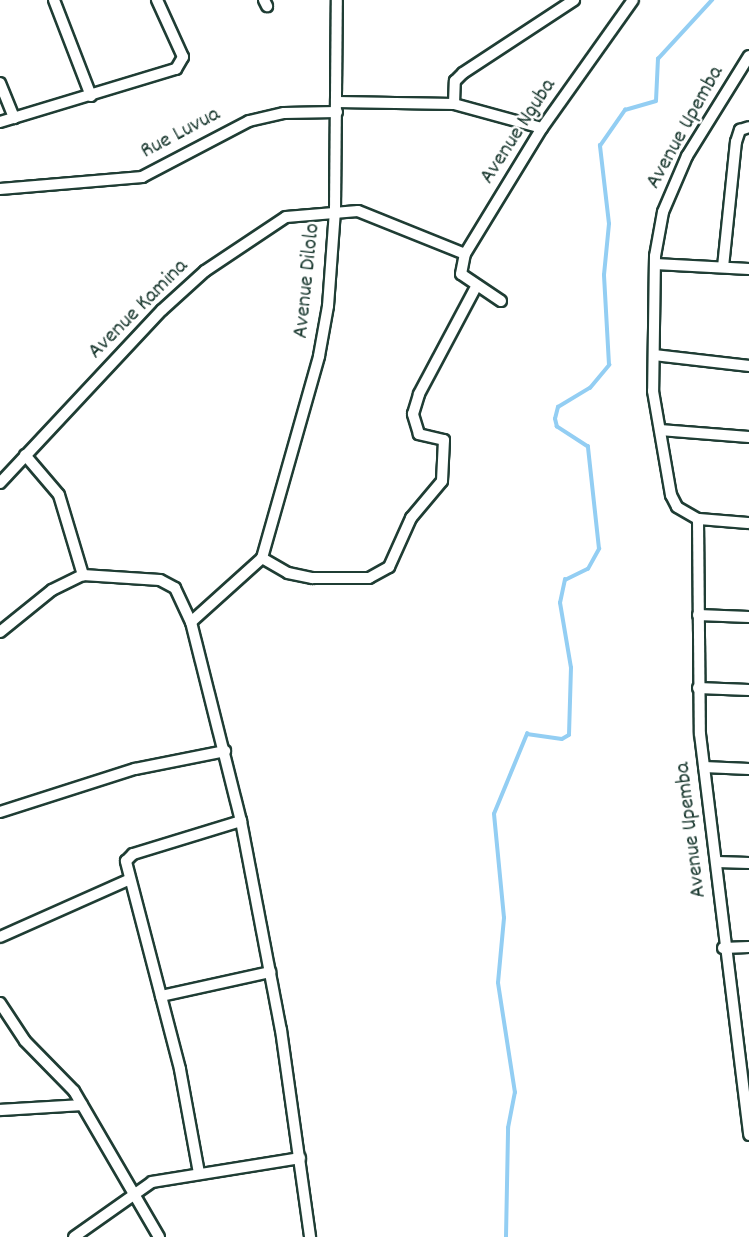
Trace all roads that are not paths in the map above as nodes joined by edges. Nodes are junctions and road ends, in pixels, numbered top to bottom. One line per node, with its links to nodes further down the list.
1 (54, 0): 8 (street)
2 (156, 0): 8 (street)
3 (337, 0): 10 (street, Avenue Dilolo)
4 (574, 0): 9 (street)
5 (633, 0): 14 (street, Avenue Nguba)
6 (749, 56): 18 (street, Avenue Upemba)
7 (0, 83): 11 (street)
8 (91, 96): 11 (street)
9 (454, 104): 10 (street, Rue Luvua); 14 (street, Rue Luvua)
10 (337, 107): 15 (street, Rue Luvua); 16 (street, Avenue Dilolo)
11 (14, 118): 12 (street)
12 (0, 122)
13 (749, 127): 19 (street)
14 (542, 128): 17 (street, Avenue Nguba)
15 (0, 189)
16 (335, 210): 17 (street, Avenue Kamina); 27 (street, Avenue Kamina); 31 (street, Avenue Dilolo)
17 (465, 254): 21 (street)
18 (655, 264): 19 (street); 23 (street, Avenue Upemba)
19 (723, 267): 20 (street)
20 (749, 269)
21 (477, 285): 22 (street); 31 (street)
22 (501, 301)
23 (654, 355): 24 (street); 25 (street, Avenue Upemba)
24 (749, 366)
25 (660, 430): 26 (street); 29 (street, Avenue Upemba)
26 (749, 437)
27 (25, 455): 28 (street, Avenue Kamina); 32 (street)
28 (0, 483)
29 (698, 519): 30 (street); 33 (street, Avenue Upemba)
30 (749, 523)
31 (262, 558): 35 (street)
32 (83, 575): 35 (street); 36 (street)
33 (698, 615): 34 (street); 37 (street, Avenue Upemba)
34 (749, 617)
35 (191, 622): 39 (street)
36 (0, 632)
37 (698, 688): 38 (street); 40 (street, Avenue Upemba)
38 (749, 690)
39 (225, 751): 42 (street); 43 (street)
40 (704, 767): 41 (street); 44 (street, Avenue Upemba)
41 (749, 769)
42 (0, 812)
43 (241, 821): 46 (street); 50 (street)
44 (716, 862): 45 (street); 48 (street, Avenue Upemba)
45 (749, 863)
46 (130, 879): 47 (street); 51 (street)
47 (0, 937)
48 (723, 947): 49 (street); 54 (street, Avenue Upemba)
49 (749, 947)
50 (270, 972): 51 (street); 57 (street)
51 (161, 996): 58 (street)
52 (0, 1003): 53 (street)
53 (82, 1105): 55 (street); 59 (street)
54 (747, 1105): 56 (street, Avenue Upemba)
55 (0, 1110)
56 (749, 1135)
57 (300, 1158): 58 (street); 62 (street)
58 (199, 1173): 59 (street)
59 (135, 1194): 60 (street); 61 (street)
60 (74, 1237)
61 (159, 1237)
62 (310, 1237)

